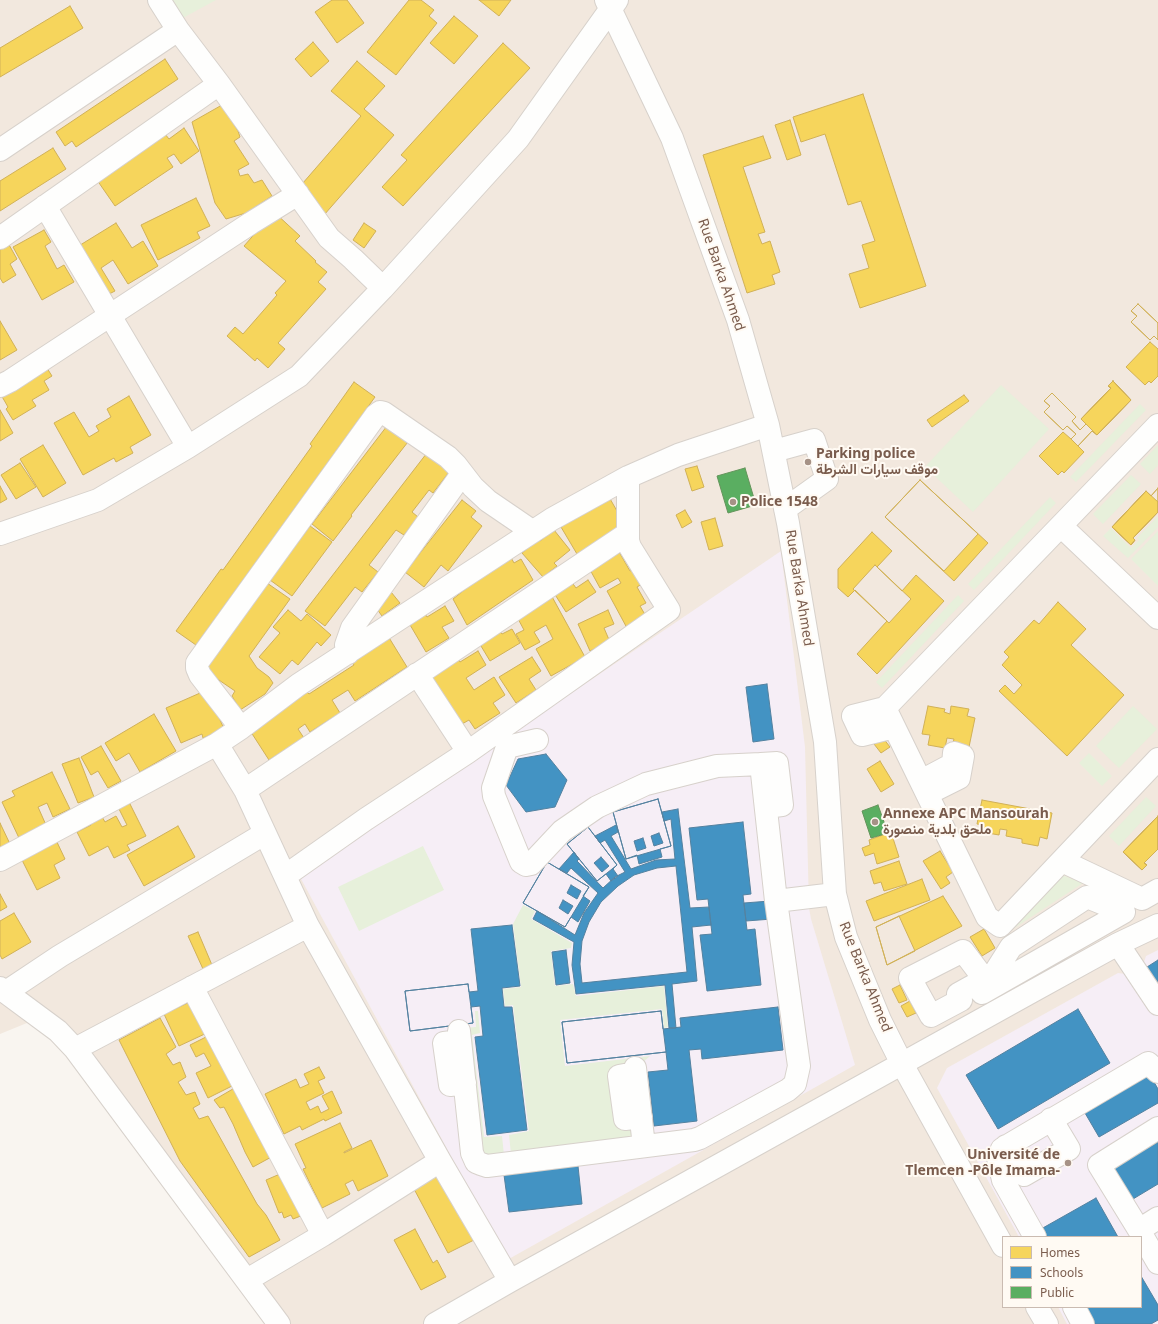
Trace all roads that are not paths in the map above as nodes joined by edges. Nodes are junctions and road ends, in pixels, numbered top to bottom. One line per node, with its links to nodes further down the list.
1 (159, 0): 3 (street)
2 (611, 3): 9 (street); 12 (street, Rue Barka Ahmed)
3 (178, 30): 4 (street); 5 (street)
4 (219, 84): 6 (street); 7 (street)
5 (0, 150)
6 (298, 194): 9 (street); 10 (street)
7 (45, 206): 8 (street); 10 (street)
8 (0, 238)
9 (383, 288): 14 (street)
10 (110, 316): 11 (street); 14 (street)
11 (0, 386)
12 (768, 425): 15 (street, Rue Barka Ahmed); 17 (street)
13 (1158, 425): 19 (street)
14 (188, 447): 21 (street)
15 (774, 451): 18 (street, Rue Barka Ahmed); 18 (street)
16 (462, 474): 20 (street); 24 (street); 26 (street)
17 (628, 476): 20 (street); 22 (street)
18 (785, 509): 37 (street, Rue Barka Ahmed)
19 (1061, 526): 23 (street); 41 (street)
20 (532, 531): 24 (street)
21 (0, 534)
22 (627, 534): 25 (street); 29 (street)
23 (1158, 618)
24 (348, 653): 26 (street)
25 (417, 674): 29 (street); 31 (street)
26 (241, 728): 28 (street)
27 (537, 740): 38 (street)
28 (217, 744): 31 (street); 33 (street)
29 (468, 752): 35 (street)
30 (1158, 758): 34 (street)
31 (245, 790): 32 (street)
32 (264, 834): 35 (street); 48 (street)
33 (0, 860)
34 (1062, 861): 36 (street); 41 (street)
35 (285, 876): 40 (street)
36 (1158, 890)
37 (835, 894): 38 (street); 54 (street, Rue Barka Ahmed)
38 (776, 902): 59 (street)
39 (1124, 912): 42 (street); 44 (street); 45 (street)
40 (308, 926): 47 (street); 61 (street)
41 (1000, 926): 44 (street)
42 (1156, 927): 43 (street)
43 (1118, 944): 49 (street); 50 (street)
44 (1010, 947): 45 (street); 46 (street)
45 (1022, 969): 46 (street); 49 (street)
46 (987, 985): 51 (street)
47 (192, 987): 53 (street); 64 (street)
48 (3, 990): 53 (street)
49 (1033, 991): 51 (street)
50 (1158, 1004)
51 (993, 1013): 54 (street)
52 (460, 1036): 59 (street)
53 (75, 1049): 68 (street)
54 (902, 1064): 66 (street, Rue Barka Ahmed); 69 (street)
55 (635, 1070): 59 (street)
56 (1158, 1072): 57 (street)
57 (1052, 1119): 60 (street); 60 (street)
58 (1158, 1128): 63 (street)
59 (644, 1146)
60 (1006, 1146): 65 (street)
61 (440, 1161): 64 (street); 69 (street)
62 (1158, 1218): 63 (street)
63 (1139, 1230): 67 (street)
64 (323, 1235): 68 (street)
65 (1034, 1236)
66 (1002, 1244)
67 (1158, 1263)
68 (247, 1280): 72 (street)
69 (510, 1281): 73 (street)
70 (1038, 1308): 74 (street)
71 (1075, 1308): 75 (street)
72 (279, 1324)
73 (435, 1324)
74 (1047, 1324)
75 (1083, 1324)

